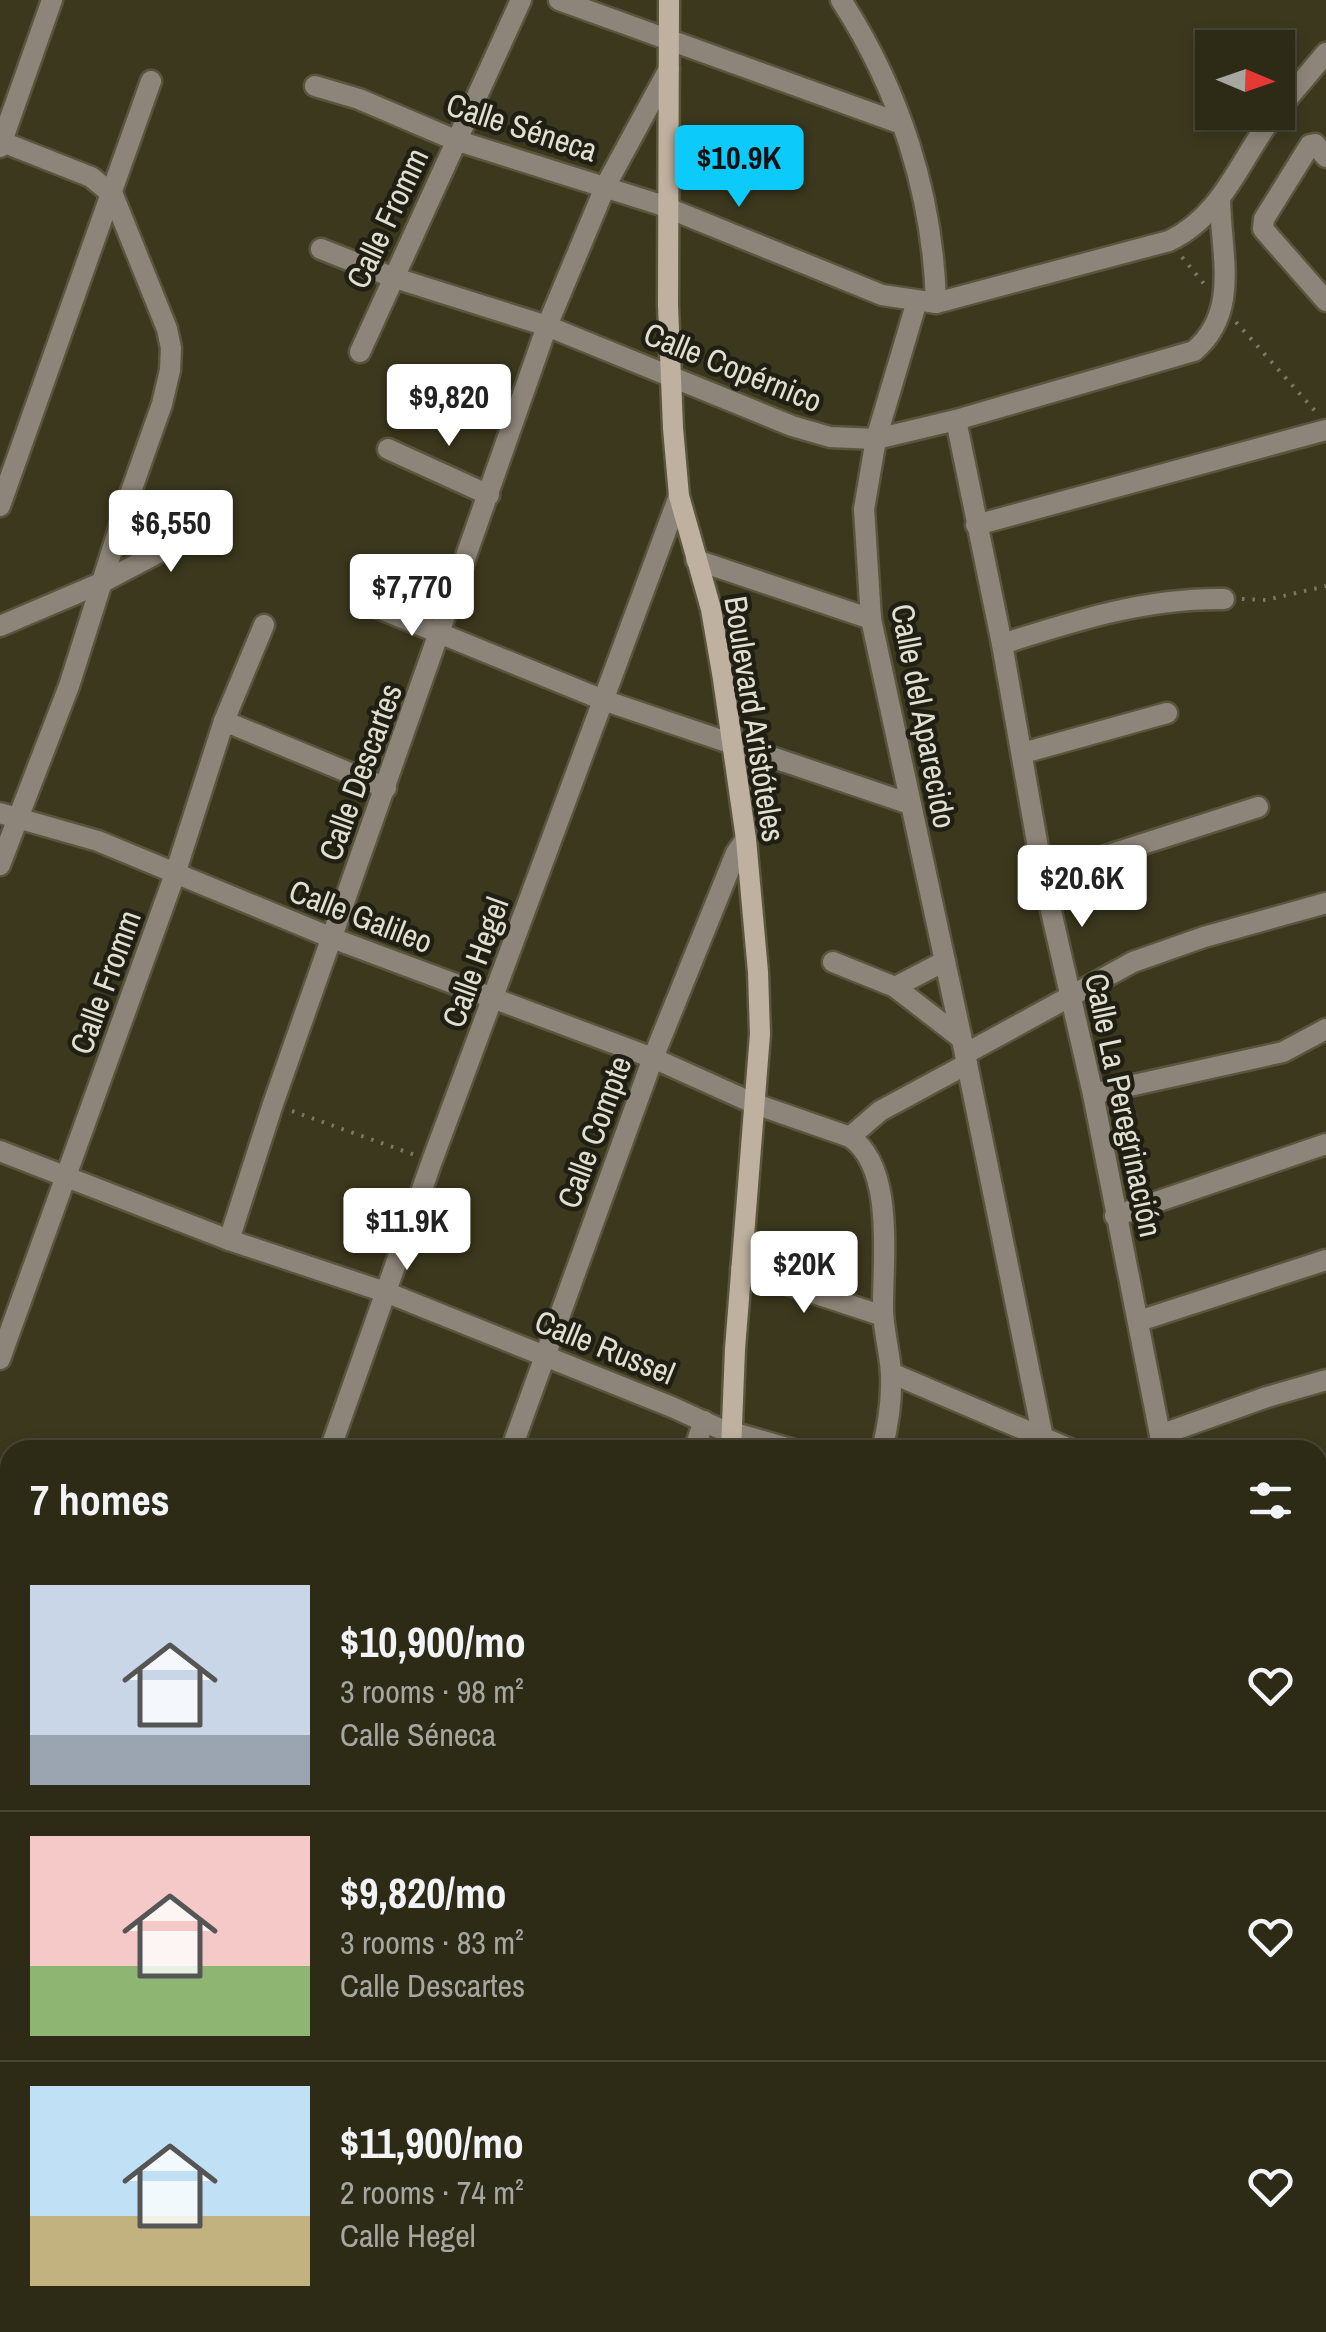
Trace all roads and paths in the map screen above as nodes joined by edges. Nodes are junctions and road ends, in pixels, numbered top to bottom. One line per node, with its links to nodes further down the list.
1 (52, 0): 15 (street)
2 (521, 0): 14 (street, Calle Fromm)
3 (559, 0): 6 (street)
4 (670, 0): 6 (street, Boulevard Aristóteles)
5 (842, 0): 12 (street, Calle del Aparecido)
6 (669, 40): 8 (street, Boulevard Aristóteles); 12 (street)
7 (1326, 54): 11 (street)
8 (668, 69): 17 (street, Calle Descartes); 20 (street, Boulevard Aristóteles)
9 (151, 82): 18 (street)
10 (315, 86): 14 (street, Calle Séneca)
11 (1295, 91)
12 (902, 124): 24 (street, Calle del Aparecido)
13 (1264, 130): 19 (street)
14 (455, 140): 17 (street, Calle Séneca); 23 (street, Calle Fromm)
15 (1, 143): 18 (street)
16 (1326, 157): 25 (street)
17 (606, 185): 20 (street, Calle Séneca); 27 (street, Calle Descartes)
18 (113, 195): 36 (street); 40 (street)
19 (1220, 200): 21 (street); 26 (street)
20 (668, 208): 24 (street, Calle Séneca); 29 (street, Boulevard Aristóteles)
21 (1169, 241): 24 (street, Calle Séneca); 26 (path)
22 (322, 249): 23 (street, Calle Copérnico)
23 (392, 277): 27 (street, Calle Copérnico); 28 (street, Calle Fromm)
24 (926, 302): 32 (street, Calle del Aparecido)
25 (1326, 302)
26 (1223, 308): 30 (street, Calle Copérnico); 31 (path)
27 (547, 326): 29 (street, Calle Copérnico); 34 (street, Calle Descartes)
28 (360, 352)
29 (669, 375): 32 (street, Calle Copérnico); 35 (street, Boulevard Aristóteles)
30 (956, 420): 32 (street, Calle Copérnico); 38 (street, Calle La Peregrinación)
31 (1326, 427): 38 (street)
32 (876, 439): 44 (street, Calle del Aparecido)
33 (388, 449): 34 (street)
34 (489, 494): 47 (street, Calle Descartes)
35 (679, 496): 39 (street, Boulevard Aristóteles); 49 (street, Calle Hegel)
36 (0, 506)
37 (217, 522): 40 (street)
38 (976, 526): 48 (street, Calle La Peregrinación)
39 (696, 560): 44 (street); 52 (street, Boulevard Aristóteles)
40 (101, 582): 46 (street); 57 (street)
41 (1326, 586): 42 (path)
42 (1224, 599): 48 (street)
43 (378, 608): 47 (street)
44 (872, 619): 55 (street, Calle del Aparecido)
45 (264, 625): 51 (street, Calle Fromm)
46 (0, 626)
47 (440, 636): 49 (street); 54 (street, Calle Descartes)
48 (1002, 644): 53 (street, Calle La Peregrinación)
49 (603, 700): 52 (street); 68 (street, Calle Hegel)
50 (1167, 713): 53 (street)
51 (224, 721): 54 (street); 60 (street, Calle Fromm)
52 (732, 742): 55 (street); 58 (street, Boulevard Aristóteles)
53 (1023, 753): 61 (street, Calle La Peregrinación)
54 (386, 788): 63 (street, Calle Descartes)
55 (910, 804): 64 (street, Calle del Aparecido)
56 (1258, 806): 61 (street)
57 (9, 816): 59 (street); 60 (street, Calle Galileo)
58 (746, 839): 71 (street, Calle Compte); 74 (street, Boulevard Aristóteles)
59 (0, 864)
60 (175, 874): 63 (street, Calle Galileo); 79 (street, Calle Fromm)
61 (1042, 876): 67 (street, Calle La Peregrinación)
62 (1326, 903): 67 (street)
63 (332, 938): 68 (street, Calle Galileo); 73 (street, Calle Descartes)
64 (946, 961): 66 (street); 70 (street, Calle del Aparecido)
65 (834, 962): 66 (street)
66 (895, 986): 70 (street)
67 (1072, 996): 70 (street); 72 (street, Calle La Peregrinación)
68 (494, 1000): 71 (street, Calle Galileo); 78 (street, Calle Hegel)
69 (1326, 1029): 72 (street)
70 (965, 1052): 75 (street); 92 (street, Calle del Aparecido)
71 (652, 1058): 74 (street, Calle Galileo); 87 (street, Calle Compte)
72 (1093, 1094): 80 (street, Calle La Peregrinación)
73 (273, 1104): 78 (path); 81 (street, Calle Descartes)
74 (754, 1104): 75 (street, Calle Galileo); 83 (street, Boulevard Aristóteles)
75 (850, 1137): 85 (street)
76 (1326, 1144): 80 (street)
77 (0, 1151): 79 (street, Calle Russel)
78 (432, 1161): 84 (street, Calle Hegel)
79 (67, 1178): 81 (street, Calle Russel); 88 (street, Calle Fromm)
80 (1115, 1216): 86 (street, Calle La Peregrinación)
81 (229, 1240): 84 (street, Calle Russel)
82 (1326, 1260): 86 (street)
83 (741, 1269): 85 (street); 97 (street, Boulevard Aristóteles)
84 (388, 1292): 87 (street, Calle Russel); 93 (street, Calle Hegel)
85 (883, 1316): 89 (street)
86 (1139, 1322): 100 (street, Calle La Peregrinación)
87 (546, 1356): 91 (street, Calle Russel); 94 (street, Calle Compte)
88 (0, 1360)
89 (891, 1374): 92 (street); 98 (street)
90 (1326, 1380): 101 (street)
91 (704, 1421): 95 (street); 96 (street, Calle Russel)
92 (1043, 1438): 99 (street)
93 (334, 1440)
94 (515, 1440)
95 (697, 1440)
96 (729, 1440)
97 (730, 1440)
98 (883, 1440)
99 (1048, 1440)
100 (1161, 1440)
101 (1169, 1440)

